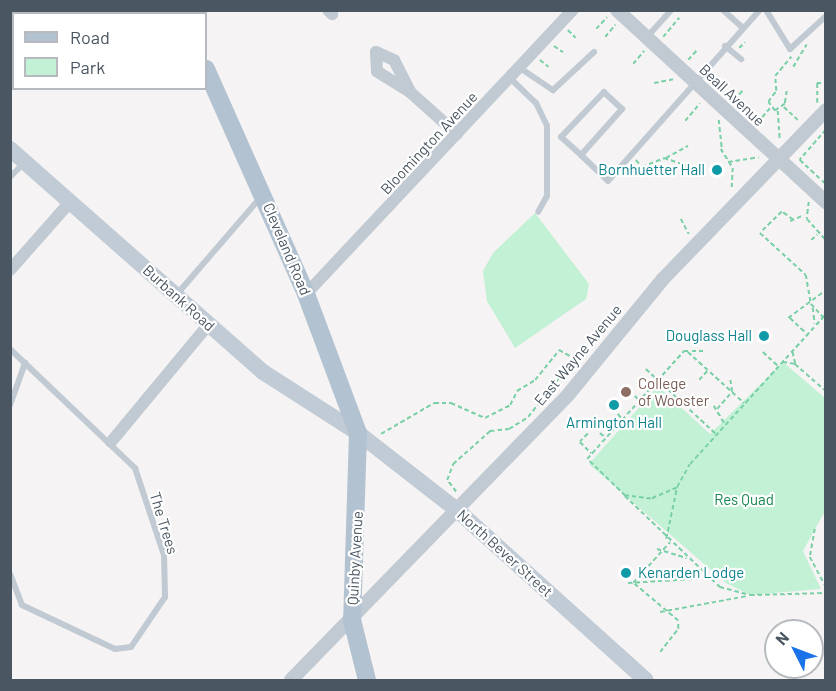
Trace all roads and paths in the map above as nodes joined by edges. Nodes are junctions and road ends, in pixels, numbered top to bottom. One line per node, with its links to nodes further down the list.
1 (573, 10): 21 (street, Bloomington Avenue)
2 (671, 10): 13 (lane)
3 (723, 10): 9 (lane)
4 (760, 10): 9 (lane)
5 (766, 10): 6 (lane)
6 (825, 16)
7 (613, 17): 10 (path); 11 (path); 13 (street, Beall Avenue)
8 (679, 18): 12 (path)
9 (742, 27): 14 (lane)
10 (596, 29)
11 (604, 37)
12 (662, 37)
13 (645, 44): 19 (path); 25 (street, Beall Avenue)
14 (725, 46): 17 (lane); 25 (lane)
15 (698, 50): 18 (path)
16 (594, 52): 21 (lane)
17 (741, 59)
18 (688, 60)
19 (633, 64)
20 (793, 67): 29 (path)
21 (520, 68): 23 (street, Bloomington Avenue)
22 (207, 71): 58 (main road, Cleveland Road)
23 (511, 78): 44 (street, Bloomington Avenue); 63 (lane)
24 (675, 79): 26 (path)
25 (695, 82): 43 (street, Beall Avenue); 49 (lane)
26 (654, 83)
27 (825, 83): 37 (path)
28 (743, 90): 33 (path)
29 (776, 91): 32 (path); 36 (path)
30 (787, 91): 32 (path)
31 (410, 92): 31 (street); 44 (street)
32 (783, 96): 35 (path)
33 (733, 101)
34 (701, 102): 40 (path)
35 (783, 107): 38 (path); 41 (path)
36 (771, 108): 38 (path); 43 (path)
37 (825, 110): 41 (street, East Wayne Avenue)
38 (778, 111): 45 (path)
39 (719, 119): 54 (path)
40 (685, 121)
41 (808, 130): 52 (street, East Wayne Avenue)
42 (825, 130): 57 (path)
43 (749, 132): 52 (street, Beall Avenue)
44 (457, 134): 72 (street, Bloomington Avenue)
45 (781, 143)
46 (688, 146): 51 (path)
47 (10, 149): 53 (main road, Burbank Road)
48 (581, 155): 48 (lane); 49 (lane)
49 (631, 155): 51 (path)
50 (759, 157): 54 (path)
51 (666, 159): 55 (path)
52 (780, 161): 61 (street, East Wayne Avenue); 62 (street, Beall Avenue)
53 (25, 162): 56 (lane); 59 (main road, Burbank Road)
54 (729, 162): 61 (path)
55 (703, 171)
56 (10, 177)
57 (825, 184)
58 (265, 196): 72 (main road, Cleveland Road); 73 (lane)
59 (71, 201): 70 (street); 73 (main road, Burbank Road)
60 (809, 201): 64 (path)
61 (739, 202): 69 (street, East Wayne Avenue)
62 (825, 202)
63 (538, 212)
64 (805, 215): 66 (path); 74 (path)
65 (681, 219): 69 (path)
66 (817, 234): 67 (path); 68 (path)
67 (811, 240)
68 (825, 240)
69 (699, 243): 90 (street, East Wayne Avenue)
70 (10, 270)
71 (825, 290): 74 (path)
72 (306, 294): 107 (main road, Cleveland Road)
73 (176, 295): 77 (main road, Burbank Road)
74 (812, 306): 76 (path); 78 (path); 79 (path)
75 (825, 314): 76 (path)
76 (823, 317): 78 (path)
77 (209, 324): 107 (main road, Burbank Road); 113 (street)
78 (815, 326): 79 (path)
79 (807, 334): 83 (path)
80 (10, 350): 87 (lane, The Trees)
81 (687, 351): 82 (path); 92 (path); 93 (path)
82 (703, 351)
83 (792, 351): 86 (path); 88 (path)
84 (763, 352): 89 (path)
85 (575, 358): 90 (path); 109 (path); 119 (path)
86 (783, 362): 88 (path); 89 (path)
87 (25, 363): 101 (lane); 113 (lane, The Trees)
88 (795, 364): 96 (path)
89 (778, 366): 100 (path)
90 (589, 369): 119 (street, East Wayne Avenue)
91 (646, 369): 93 (path)
92 (708, 370): 94 (path); 97 (path)
93 (658, 380): 99 (path); 111 (path)
94 (699, 380)
95 (730, 380): 97 (path)
96 (825, 391)
97 (732, 392): 100 (path); 103 (path)
98 (635, 396): 99 (path)
99 (640, 400): 105 (path)
100 (745, 404): 106 (path)
101 (10, 405)
102 (714, 406): 103 (path)
103 (717, 409): 106 (path)
104 (618, 414): 105 (path)
105 (623, 419): 112 (path)
106 (726, 425): 111 (path)
107 (358, 433): 119 (main road, North Bever Street); 137 (main road, Quinby Avenue)
108 (600, 433): 112 (path)
109 (380, 434)
110 (588, 434): 114 (path)
111 (717, 434): 116 (path)
112 (606, 438): 114 (path)
113 (111, 442): 128 (lane, The Trees)
114 (592, 454): 115 (path)
115 (616, 488): 117 (path); 118 (path)
116 (677, 488): 118 (path); 121 (path)
117 (613, 491)
118 (625, 496): 121 (path)
119 (458, 504): 137 (street, East Wayne Avenue); 141 (main road, North Bever Street)
120 (815, 529): 132 (path)
121 (666, 539): 122 (path)
122 (670, 542): 124 (path); 125 (path)
123 (657, 549): 124 (path)
124 (662, 551): 125 (path); 127 (path)
125 (688, 558): 129 (path)
126 (646, 562): 127 (path)
127 (649, 565): 131 (path)
128 (10, 574)
129 (710, 578): 131 (path); 134 (path)
130 (628, 583): 131 (path)
131 (633, 583): 135 (path)
132 (825, 586)
133 (825, 593): 134 (path)
134 (750, 595): 135 (path)
135 (663, 609): 136 (path); 138 (path)
136 (660, 612)
137 (352, 620): 139 (street, East Wayne Avenue); 140 (main road, Quinby Avenue)
138 (660, 652)
139 (291, 681)
140 (368, 681)
141 (646, 681)

